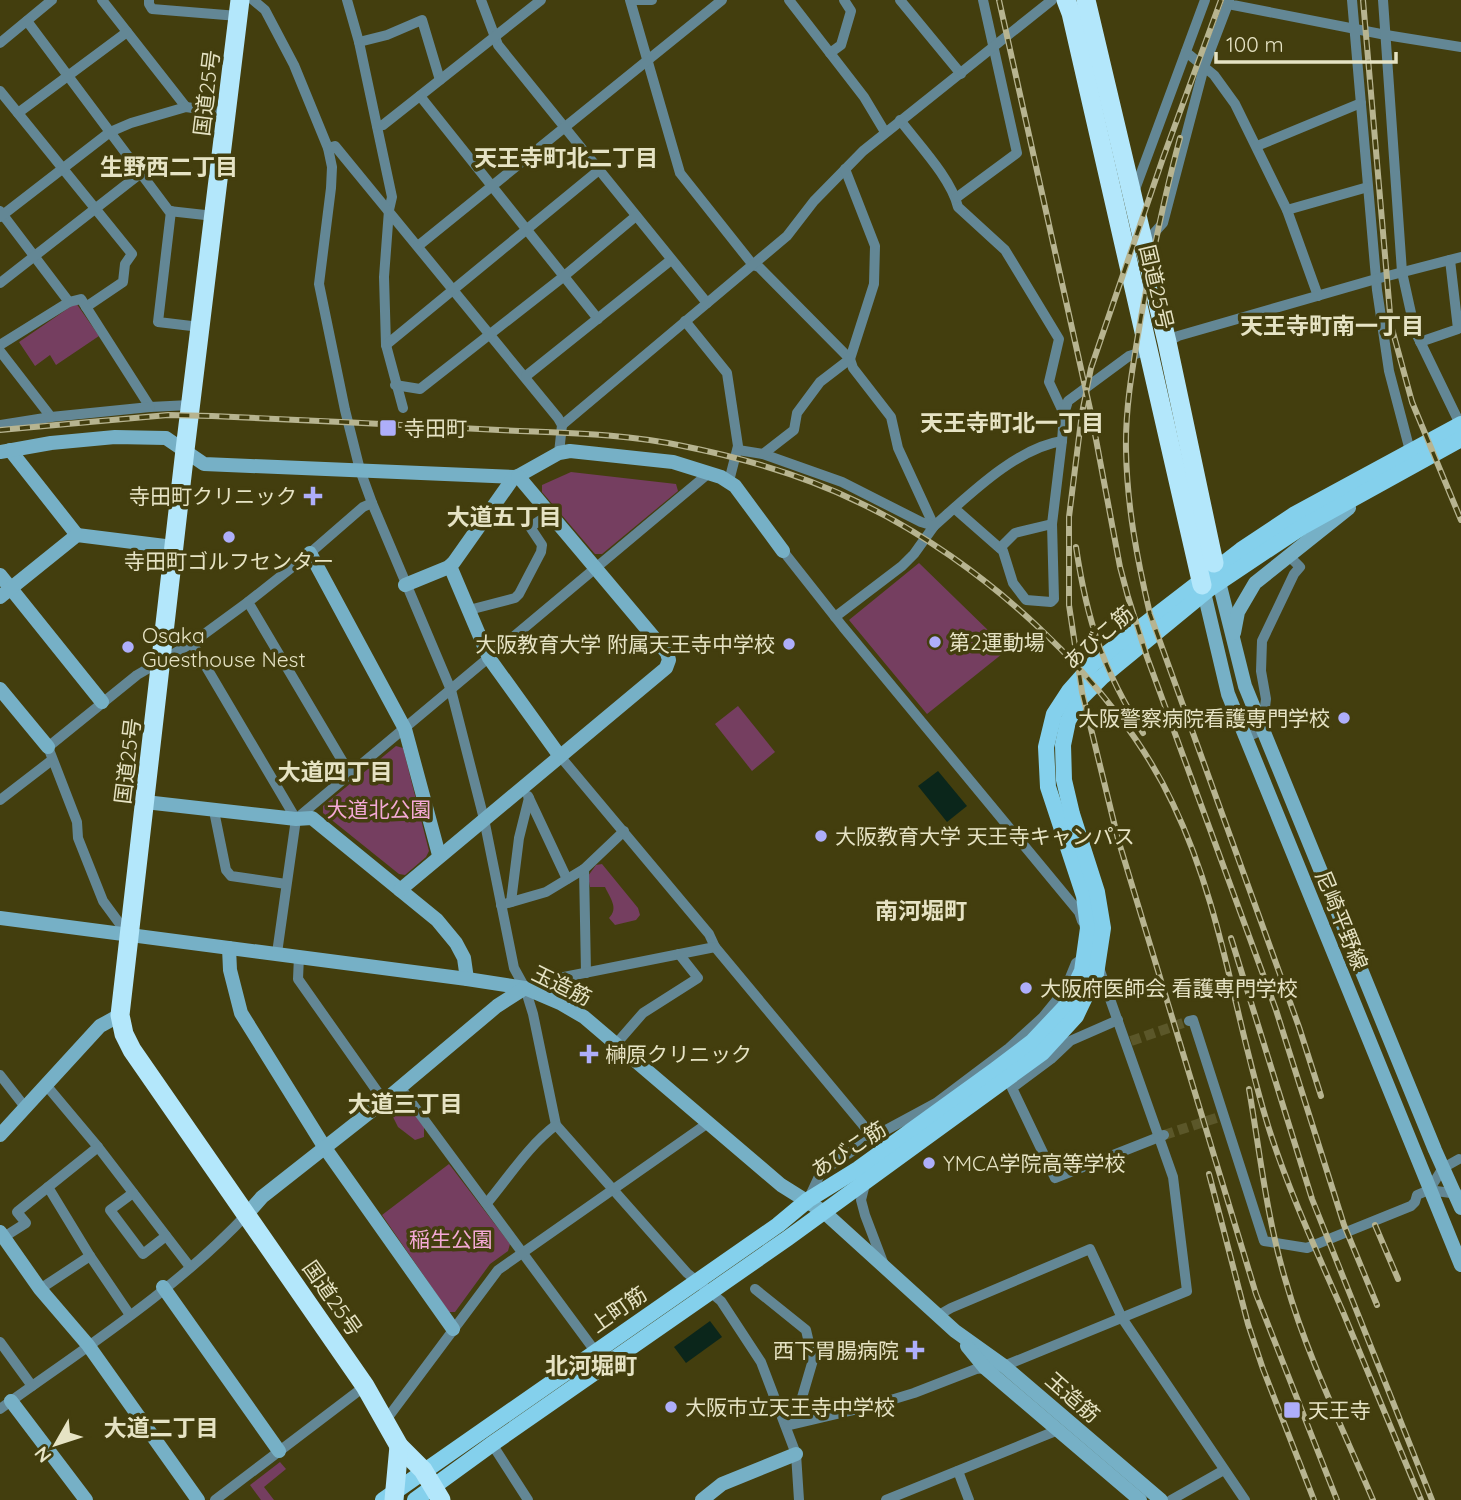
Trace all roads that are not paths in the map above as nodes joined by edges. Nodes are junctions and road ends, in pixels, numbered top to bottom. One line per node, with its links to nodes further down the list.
1 (52, 0): 23 (street)
2 (102, 0): 25 (street)
3 (149, 0): 22 (street)
4 (253, 0): 51 (street)
5 (347, 0): 28 (street)
6 (481, 0): 27 (street)
7 (541, 0): 27 (street)
8 (631, 0): 9 (street); 34 (street)
9 (652, 0)
10 (789, 0): 33 (street)
11 (844, 0): 33 (street)
12 (900, 0): 36 (street)
13 (983, 0): 30 (street)
14 (1052, 0): 30 (street)
15 (1066, 0): 91 (highway, 国道25号)
16 (1086, 0): 58 (highway, 国道25号)
17 (1205, 0): 32 (street)
18 (1352, 0): 24 (street)
19 (1383, 0): 26 (street)
20 (716, 2): 34 (street)
21 (1228, 2): 24 (street); 35 (street)
22 (239, 8): 44 (highway, 国道25号)
23 (27, 20): 29 (street); 37 (street)
24 (1354, 29): 26 (street); 41 (street)
25 (127, 32): 37 (street); 42 (street)
26 (1387, 35): 31 (street); 74 (street)
27 (494, 36): 38 (street); 47 (street)
28 (359, 41): 38 (street); 46 (street)
29 (0, 43)
30 (994, 44): 36 (street); 59 (street)
31 (1461, 47)
32 (1186, 52): 35 (street); 58 (street)
33 (830, 53): 49 (street)
34 (647, 60): 47 (street); 73 (street)
35 (1204, 67): 50 (street); 68 (street)
36 (961, 74): 45 (street)
37 (68, 75): 43 (street); 48 (street)
38 (440, 80): 40 (street)
39 (0, 91): 43 (street)
40 (420, 96): 46 (street); 56 (street)
41 (1361, 103): 50 (street); 57 (street)
42 (186, 107): 44 (street); 48 (street)
43 (18, 113): 52 (street)
44 (226, 113): 65 (highway, 国道25号)
45 (900, 120): 49 (street); 59 (street)
46 (377, 126): 61 (street)
47 (564, 128): 54 (street); 56 (street)
48 (110, 132): 52 (street); 55 (street)
49 (885, 132): 53 (street)
50 (1257, 146): 63 (street)
51 (328, 148): 61 (street); 113 (street)
52 (63, 167): 60 (street); 64 (street)
53 (845, 169): 73 (street); 93 (street)
54 (599, 170): 66 (street); 67 (street)
55 (141, 173): 60 (street); 62 (street)
56 (491, 187): 67 (street); 69 (street)
57 (1368, 187): 63 (street); 76 (street)
58 (1133, 195): 68 (highway, 国道25号)
59 (956, 198): 99 (street)
60 (96, 209): 70 (street); 82 (street)
61 (389, 210): 69 (street); 90 (street)
62 (171, 211): 65 (street); 85 (street)
63 (1287, 211): 79 (street)
64 (1, 214): 70 (street)
65 (214, 216): 85 (highway, 国道25号)
66 (636, 216): 72 (street); 75 (street)
67 (527, 231): 75 (street); 78 (street)
68 (1144, 243): 87 (highway, 国道25号)
69 (418, 246): 78 (street)
70 (34, 257): 77 (street); 80 (street)
71 (1455, 258): 74 (street); 88 (street)
72 (671, 260): 81 (street); 83 (street)
73 (753, 265): 81 (street); 93 (street)
74 (1402, 272): 76 (street); 88 (street)
75 (563, 276): 83 (street); 86 (street)
76 (1376, 279): 79 (street); 107 (street)
77 (0, 284)
78 (455, 290): 86 (street); 90 (street)
79 (1318, 296): 87 (street)
80 (69, 302): 82 (street); 89 (street)
81 (707, 303): 84 (street)
82 (86, 307): 97 (street)
83 (598, 320): 94 (street)
84 (685, 321): 103 (street); 109 (street)
85 (200, 327): 96 (highway, 国道25号)
86 (490, 332): 94 (street); 95 (street)
87 (1167, 342): 130 (highway, 国道25号)
88 (1420, 342): 101 (street)
89 (0, 345)
90 (386, 345): 95 (street)
91 (1149, 350): 99 (street); 126 (highway, 国道25号)
92 (0, 351): 100 (street)
93 (850, 359): 112 (street); 122 (street)
94 (526, 376): 103 (street)
95 (396, 385): 98 (street)
96 (190, 405): 97 (street); 108 (highway, 国道25号)
97 (150, 407): 100 (street)
98 (403, 408)
99 (1064, 414): 105 (street)
100 (51, 417): 102 (street)
101 (1460, 422): 107 (street); 182 (main road, あびこ筋)
102 (0, 425)
103 (562, 425): 111 (street)
104 (1461, 439): 173 (main road, あびこ筋)
105 (1062, 441): 118 (street); 121 (street)
106 (1461, 446): 119 (street)
107 (1409, 447): 130 (street)
108 (184, 450): 110 (street); 113 (street); 124 (highway, 国道25号)
109 (738, 450): 112 (street); 116 (street)
110 (5, 451): 123 (street)
111 (559, 453): 114 (street); 115 (street)
112 (763, 454): 122 (street)
113 (360, 470): 115 (street); 117 (street)
114 (709, 473): 116 (street); 132 (street)
115 (516, 477): 120 (street); 131 (street)
116 (729, 481): 127 (street)
117 (372, 503): 128 (street); 134 (street)
118 (954, 508): 122 (street); 125 (street)
119 (1343, 512): 129 (street); 130 (street)
120 (550, 514): 132 (street); 138 (street)
121 (1052, 524): 125 (street); 125 (street)
122 (934, 526): 139 (street)
123 (78, 535): 124 (street); 136 (street)
124 (173, 547): 143 (highway, 国道25号)
125 (1000, 548)
126 (1193, 548): 130 (street); 135 (highway, 国道25号)
127 (783, 551): 139 (street)
128 (310, 553): 137 (street); 147 (street)
129 (1288, 555): 140 (street); 148 (street)
130 (1214, 562): 135 (street); 140 (street, 尼崎平野線)
131 (450, 566): 134 (street); 138 (street)
132 (597, 569): 142 (street); 151 (street)
133 (0, 575): 136 (street)
134 (405, 585): 145 (street)
135 (1202, 585): 149 (street, 尼崎平野線)
136 (5, 593): 146 (street)
137 (248, 602): 141 (street); 152 (street)
138 (469, 610): 142 (street)
139 (835, 617): 173 (street)
140 (1233, 637): 148 (street, 尼崎平野線)
141 (192, 643): 143 (street); 157 (street)
142 (489, 658): 145 (street); 151 (street)
143 (162, 659): 146 (street); 155 (highway, 国道25号)
144 (0, 689): 150 (street)
145 (451, 690): 147 (street); 158 (street)
146 (102, 702): 150 (street)
147 (405, 729): 152 (street); 160 (street)
148 (1262, 730): 149 (street); 195 (street, 尼崎平野線)
149 (1245, 738): 199 (street, 尼崎平野線)
150 (50, 753): 154 (street); 167 (street)
151 (559, 755): 153 (street); 159 (street)
152 (350, 774): 157 (street)
153 (526, 792): 158 (street); 162 (street); 165 (street)
154 (0, 800)
155 (145, 802): 156 (street); 167 (highway, 国道25号)
156 (214, 811): 157 (street); 163 (street)
157 (296, 819): 163 (street); 164 (street)
158 (484, 819): 160 (street); 165 (street)
159 (624, 831): 161 (street); 168 (street)
160 (439, 855): 164 (street)
161 (584, 869): 162 (street); 174 (street)
162 (567, 879): 165 (street)
163 (286, 884): 170 (street)
164 (400, 890): 175 (street)
165 (506, 903): 176 (street)
166 (0, 918): 167 (street, 玉造筋)
167 (128, 935): 169 (street, 玉造筋); 177 (highway, 国道25号)
168 (715, 947): 171 (street); 191 (street)
169 (229, 948): 170 (street, 玉造筋); 193 (street)
170 (277, 953): 172 (street, 玉造筋)
171 (679, 954): 174 (street); 180 (street)
172 (299, 956): 175 (street, 玉造筋); 185 (street)
173 (1095, 957): 178 (street); 182 (main road, あびこ筋); 191 (street)
174 (586, 973): 176 (street)
175 (467, 979): 176 (street, 玉造筋)
176 (524, 988): 180 (street, 玉造筋); 184 (street); 188 (street)
177 (120, 1015): 183 (street); 205 (highway, 国道25号)
178 (1118, 1020): 190 (street); 190 (street)
179 (1189, 1021): 199 (street)
180 (616, 1044): 187 (street, 玉造筋)
181 (0, 1075): 186 (street)
182 (999, 1076): 196 (main road, あびこ筋); 202 (main road, あびこ筋)
183 (46, 1085): 186 (street); 192 (street)
184 (400, 1087): 185 (street); 203 (street)
185 (384, 1101): 193 (street)
186 (25, 1107): 189 (street)
187 (708, 1123): 198 (street); 202 (street, 玉造筋)
188 (556, 1125): 198 (street); 203 (street)
189 (0, 1135)
190 (1161, 1136): 220 (street)
191 (873, 1137): 202 (street)
192 (97, 1147): 197 (street); 200 (street)
193 (325, 1148): 205 (street); 221 (street)
194 (1459, 1159): 195 (street)
195 (1443, 1168): 199 (street); 201 (street, 尼崎平野線)
196 (866, 1180): 204 (main road, あびこ筋); 210 (street)
197 (48, 1187): 206 (street); 209 (street)
198 (614, 1189): 208 (street); 213 (street)
199 (1423, 1192): 201 (street); 211 (street, 尼崎平野線)
200 (133, 1193): 207 (street); 207 (street)
201 (1459, 1199)
202 (808, 1200): 204 (street, 玉造筋); 213 (main road, 上町筋)
203 (487, 1203): 208 (street)
204 (824, 1212): 210 (street, 玉造筋); 217 (main road, 上町筋)
205 (247, 1213): 212 (street); 229 (highway, 国道25号)
206 (2, 1234): 215 (street)
207 (166, 1237): 212 (street)
208 (523, 1251): 221 (street); 225 (street)
209 (90, 1256): 215 (street); 218 (street)
210 (884, 1265): 219 (street, 玉造筋)
211 (1461, 1265)
212 (190, 1267): 214 (street)
213 (696, 1281): 217 (street); 225 (main road, 上町筋)
214 (163, 1287): 218 (street); 236 (street)
215 (40, 1289): 224 (street)
216 (755, 1289): 232 (street)
217 (711, 1292): 232 (street); 234 (main road, 上町筋)
218 (130, 1315): 224 (street)
219 (937, 1316): 220 (street); 222 (street, 玉造筋)
220 (1122, 1318): 226 (street); 238 (street)
221 (453, 1329): 231 (street)
222 (955, 1331): 226 (street, 玉造筋); 227 (street, 玉造筋)
223 (0, 1342): 228 (street)
224 (88, 1345): 228 (street); 244 (street)
225 (595, 1350): 240 (main road, 上町筋)
226 (1004, 1366): 227 (street); 253 (street, 玉造筋)
227 (985, 1368): 232 (street); 233 (street, 玉造筋)
228 (32, 1386): 230 (street)
229 (365, 1386): 231 (highway, 国道25号); 236 (street)
230 (5, 1405): 243 (street)
231 (386, 1420): 235 (highway, 国道25号)
232 (786, 1426): 237 (street)
233 (1058, 1430): 239 (street); 252 (street, 玉造筋)
234 (492, 1444): 240 (main road, 上町筋); 247 (street)
235 (399, 1446): 240 (highway, 国道25号); 241 (highway)
236 (279, 1451): 245 (street)
237 (796, 1454): 248 (street); 249 (street)
238 (1224, 1470): 254 (street); 255 (street)
239 (958, 1471): 242 (street); 251 (street)
240 (432, 1486): 241 (main road, 上町筋); 246 (main road, 上町筋)
241 (391, 1497)
242 (902, 1497): 250 (street)
243 (86, 1500)
244 (198, 1500)
245 (215, 1500)
246 (415, 1500)
247 (528, 1500)
248 (702, 1500)
249 (799, 1500)
250 (886, 1500)
251 (969, 1500)
252 (1140, 1500)
253 (1161, 1500)
254 (1171, 1500)
255 (1245, 1500)

